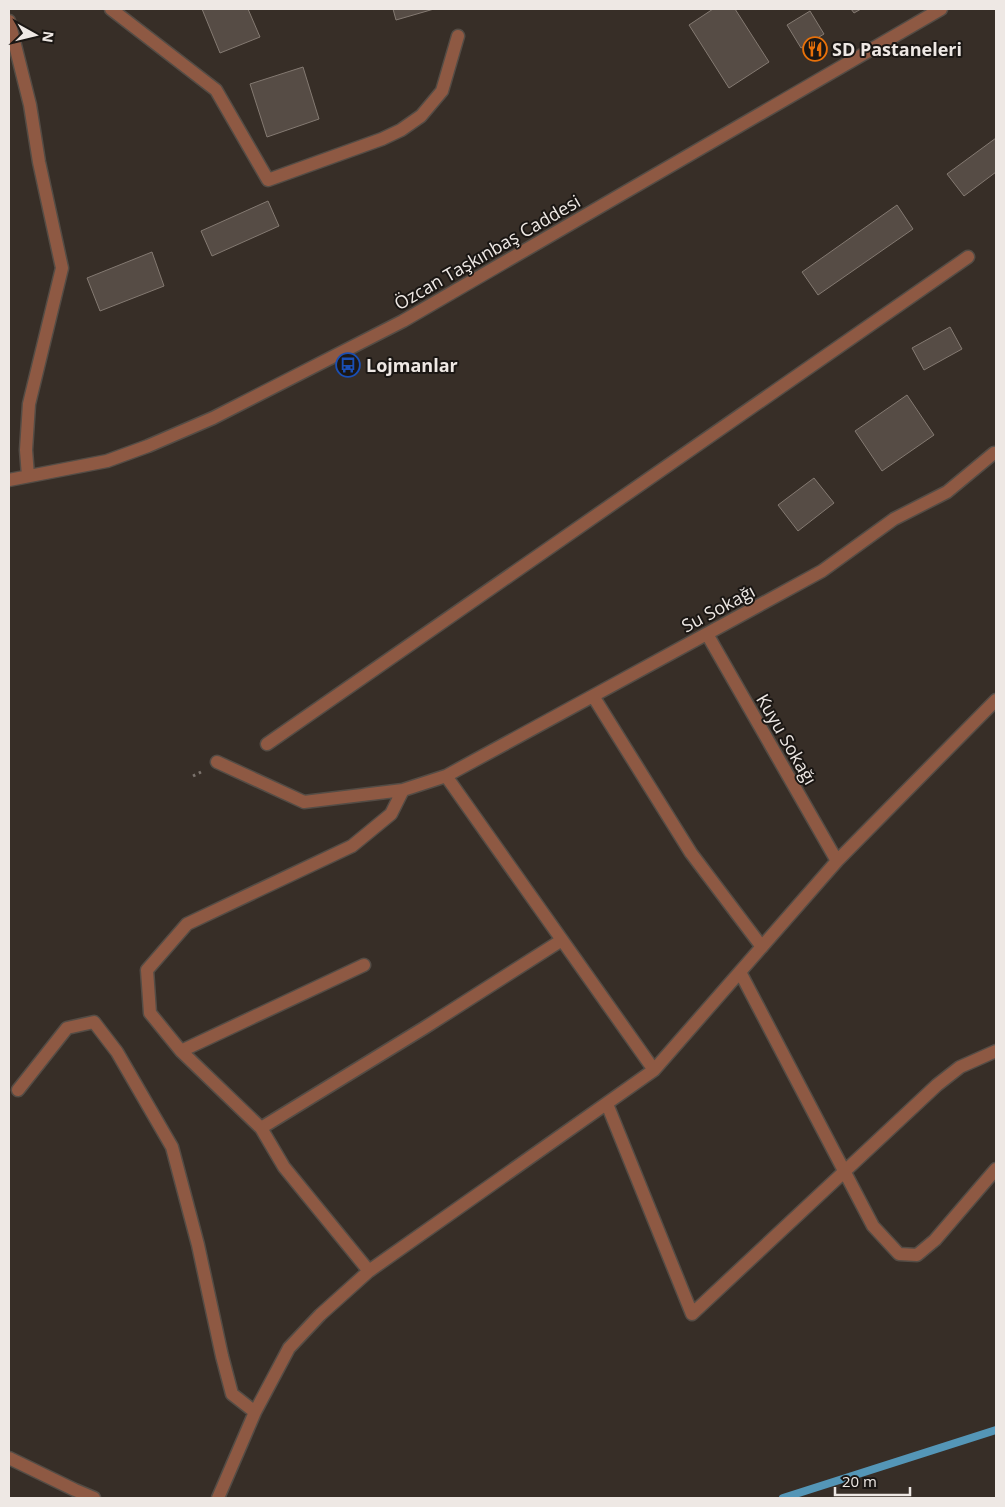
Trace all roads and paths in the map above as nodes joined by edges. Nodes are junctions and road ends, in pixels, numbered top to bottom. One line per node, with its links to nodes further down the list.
1 (111, 9): 4 (street)
2 (938, 9): 7 (street, Özcan Taşkınbaş Caddesi)
3 (9, 21): 7 (street)
4 (458, 36)
5 (968, 257): 12 (street)
6 (994, 453): 9 (street, Su Sokağı)
7 (28, 476): 8 (street, Özcan Taşkınbaş Caddesi)
8 (9, 478)
9 (708, 634): 10 (street, Su Sokağı); 16 (street, Kuyu Sokağı)
10 (593, 696): 14 (street, Su Sokağı); 18 (street)
11 (996, 700): 16 (street)
12 (267, 744)
13 (217, 762): 15 (street, Su Sokağı)
14 (446, 776): 15 (street, Su Sokağı); 17 (street)
15 (404, 790): 21 (street)
16 (837, 861): 18 (street)
17 (562, 940): 23 (street); 26 (street)
18 (762, 947): 20 (street)
19 (364, 965): 21 (street)
20 (740, 972): 23 (street); 28 (street)
21 (180, 1051): 26 (street)
22 (996, 1051): 28 (street)
23 (654, 1070): 25 (street)
24 (18, 1090): 30 (street)
25 (607, 1104): 28 (street); 29 (street)
26 (261, 1128): 29 (street)
27 (996, 1169): 28 (street)
28 (845, 1171)
29 (369, 1271): 30 (street)
30 (255, 1412): 33 (street)
31 (9, 1458): 32 (street)
32 (94, 1498)
33 (218, 1498)

